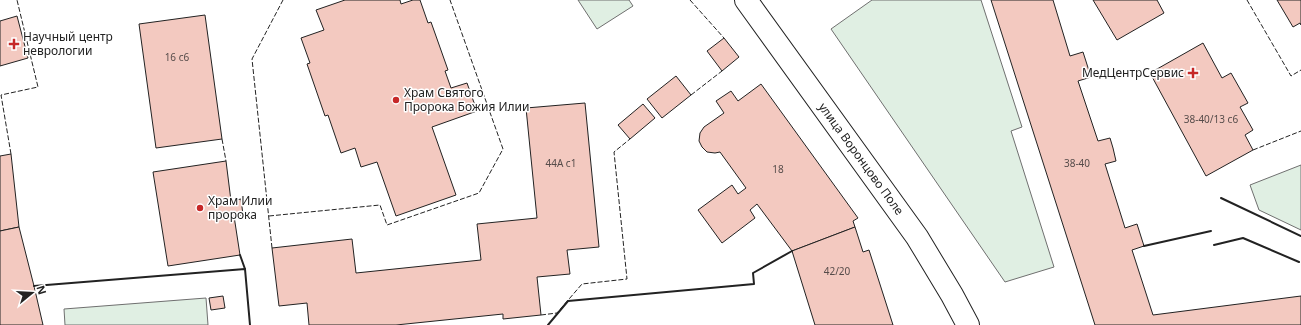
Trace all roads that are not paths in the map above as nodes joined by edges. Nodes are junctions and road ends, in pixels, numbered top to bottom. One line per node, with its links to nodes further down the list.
1 (746, 0): 2 (street, улица Воронцово Поле)
2 (968, 325)

